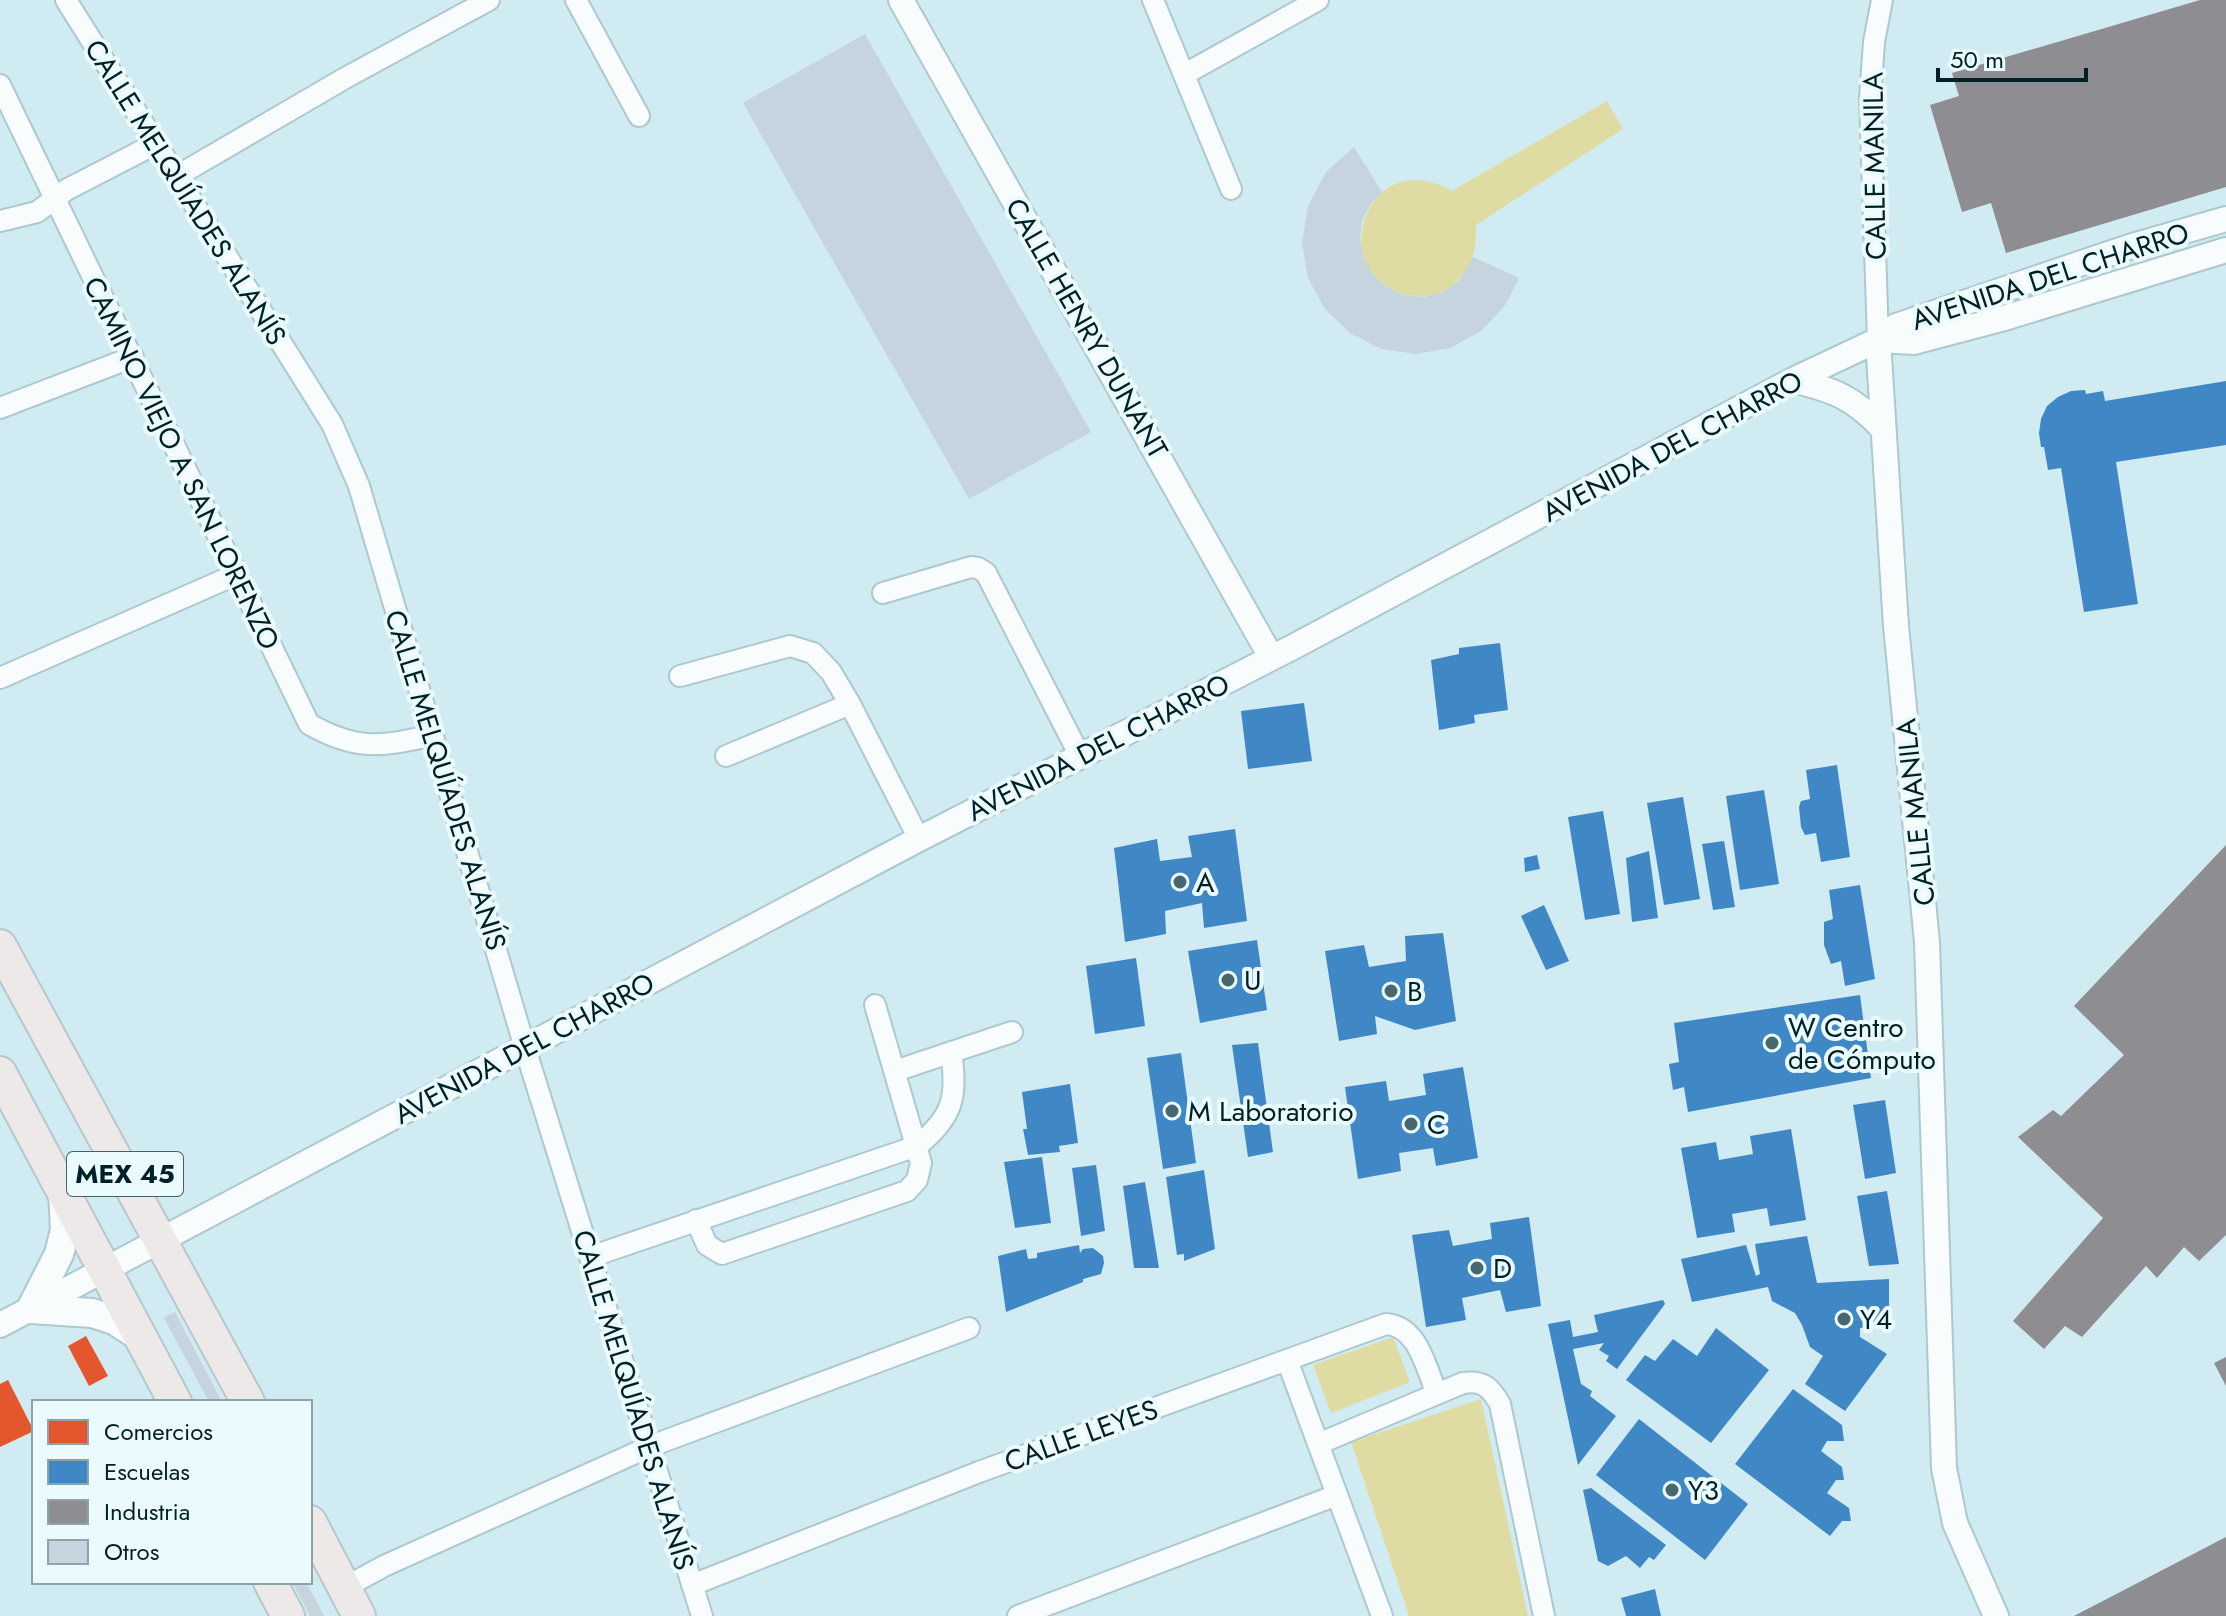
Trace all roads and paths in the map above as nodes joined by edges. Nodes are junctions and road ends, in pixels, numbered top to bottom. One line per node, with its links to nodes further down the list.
1 (66, 0): 11 (street, CALLE MELQUÍADES ALANÍS)
2 (489, 0): 12 (street)
3 (576, 0): 10 (street)
4 (901, 0): 25 (street, CALLE HENRY DUNANT)
5 (1153, 0): 8 (street)
6 (1882, 0): 18 (street, CALLE MANILA)
7 (1306, 3): 8 (street)
8 (1185, 74): 13 (street)
9 (0, 85): 14 (street, CAMINO VIEJO A SAN LORENZO)
10 (639, 116)
11 (155, 144): 12 (street, CALLE MELQUÍADES ALANÍS); 14 (street)
12 (177, 176): 29 (street, CALLE MELQUÍADES ALANÍS)
13 (1231, 189)
14 (55, 197): 16 (street); 19 (street, CAMINO VIEJO A SAN LORENZO)
15 (2226, 219): 18 (street, AVENIDA DEL CHARRO)
16 (0, 221)
17 (2226, 250): 18 (street, AVENIDA DEL CHARRO)
18 (1878, 340): 20 (street, AVENIDA DEL CHARRO); 22 (street, CALLE MANILA)
19 (133, 357): 21 (street); 23 (street, CAMINO VIEJO A SAN LORENZO)
20 (1793, 380): 22 (street); 25 (street, AVENIDA DEL CHARRO)
21 (0, 408)
22 (1882, 428): 65 (street, CALLE MANILA)
23 (235, 575): 27 (street); 29 (street, CAMINO VIEJO A SAN LORENZO)
24 (883, 593): 31 (street)
25 (1271, 657): 31 (street, AVENIDA DEL CHARRO)
26 (680, 676): 28 (street)
27 (0, 678)
28 (850, 704): 30 (street); 32 (street)
29 (433, 735): 36 (street, CALLE MELQUÍADES ALANÍS)
30 (726, 756)
31 (1080, 756): 32 (street, AVENIDA DEL CHARRO)
32 (919, 839): 36 (street, AVENIDA DEL CHARRO)
33 (0, 946): 43 (main road, MEX 45)
34 (875, 1005): 38 (street)
35 (1012, 1032): 37 (street)
36 (525, 1048): 43 (street, AVENIDA DEL CHARRO); 44 (street, CALLE MELQUÍADES ALANÍS)
37 (951, 1052): 38 (street); 40 (street)
38 (895, 1071): 40 (street)
39 (0, 1073): 41 (main road, MEX 45)
40 (917, 1146): 42 (street); 42 (street)
41 (63, 1191): 45 (main road, MEX 45); 46 (main road)
42 (696, 1220): 44 (street)
43 (160, 1239): 45 (street, AVENIDA DEL CHARRO); 53 (main road, MEX 45)
44 (590, 1257): 55 (street, CALLE MELQUÍADES ALANÍS)
45 (104, 1269): 46 (street, AVENIDA DEL CHARRO); 49 (main road, MEX 45)
46 (31, 1309): 47 (street, AVENIDA DEL CHARRO); 49 (main road)
47 (0, 1325)
48 (969, 1328): 55 (street)
49 (142, 1338): 52 (main road, MEX 45)
50 (1287, 1360): 51 (street, CALLE LEYES); 54 (street); 58 (street, CALLE LEYES)
51 (1437, 1394): 54 (street); 64 (street)
52 (174, 1400)
53 (247, 1400)
54 (1318, 1444): 56 (street)
55 (651, 1446): 58 (street, CALLE MELQUÍADES ALANÍS); 59 (street)
56 (1337, 1495): 62 (street); 63 (street)
57 (312, 1526): 59 (main road)
58 (692, 1585): 61 (street, CALLE MELQUÍADES ALANÍS)
59 (344, 1588): 60 (main road)
60 (359, 1616)
61 (702, 1616)
62 (1018, 1616)
63 (1382, 1616)
64 (1544, 1616)
65 (1996, 1616)

